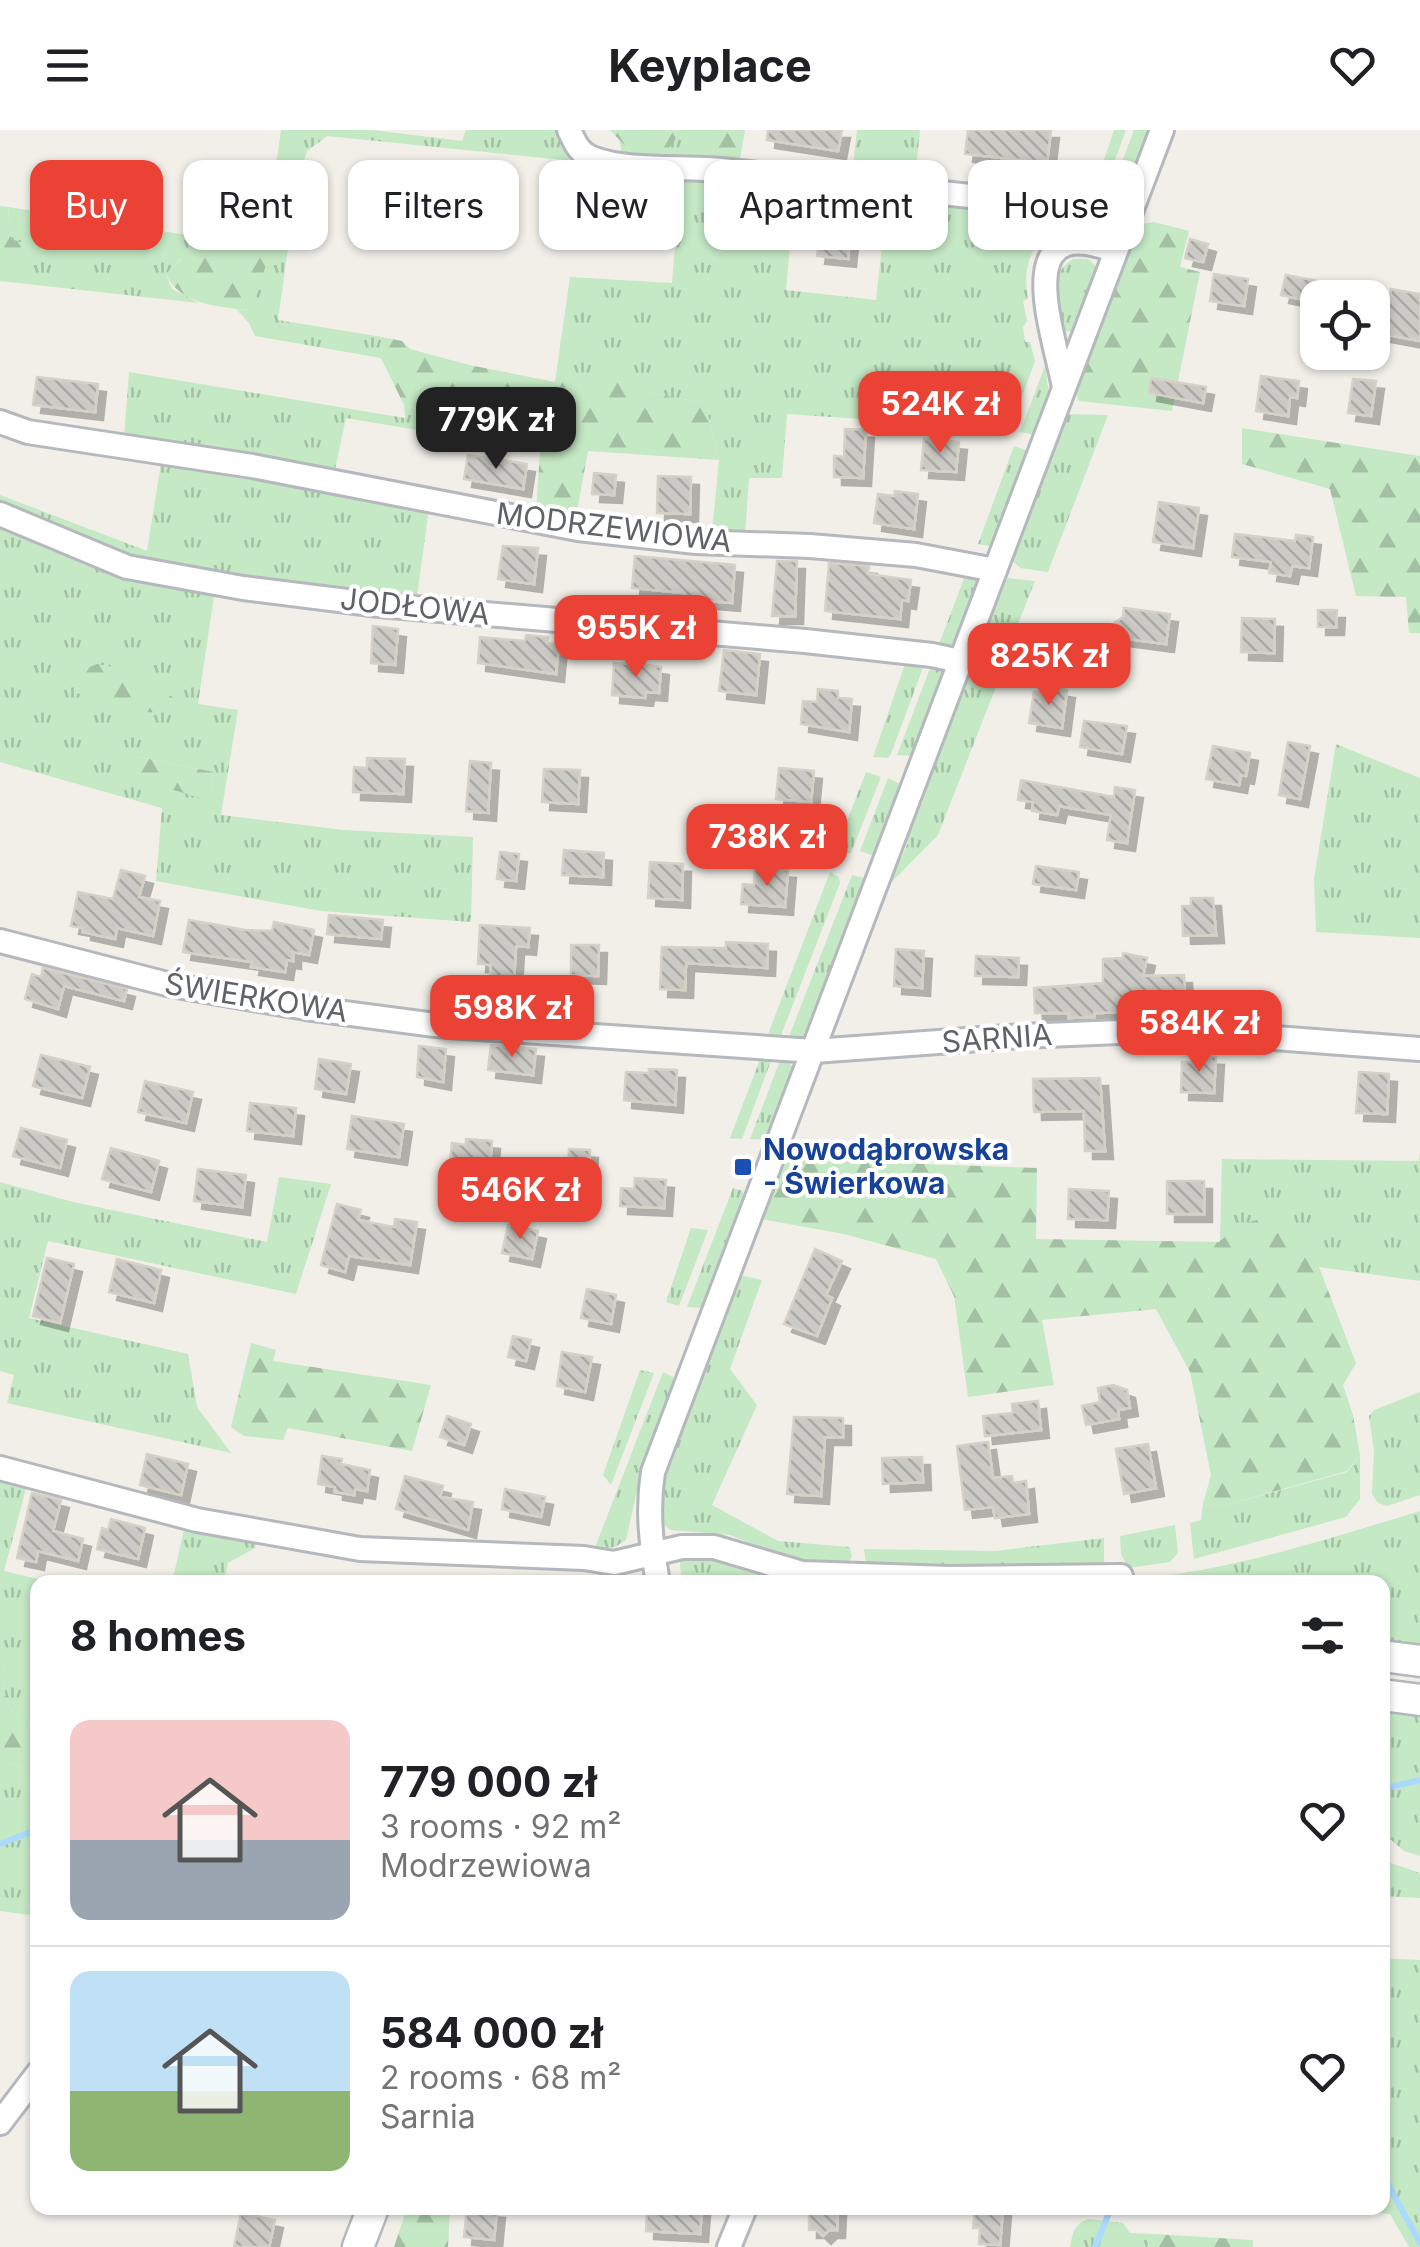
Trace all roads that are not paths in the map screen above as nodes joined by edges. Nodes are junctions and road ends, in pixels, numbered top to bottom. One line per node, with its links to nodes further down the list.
1 (570, 130): 4 (street)
2 (1162, 130): 3 (street)
3 (1144, 178)
4 (968, 195)
5 (1115, 251): 6 (street); 6 (street)
6 (1064, 387): 9 (street)
7 (0, 422): 9 (street, MODRZEWIOWA)
8 (0, 514): 10 (street, JODŁOWA)
9 (995, 570): 10 (street)
10 (960, 661): 13 (street)
11 (0, 942): 13 (street, ŚWIERKOWA)
12 (1420, 1048): 13 (street, SARNIA)
13 (814, 1052): 15 (street)
14 (0, 1468): 16 (street)
15 (652, 1553): 16 (street); 17 (street); 18 (street); 19 (street)
16 (610, 1573)
17 (657, 1575)
18 (663, 1575)
19 (834, 1575)
20 (1390, 1657): 21 (street)
21 (1420, 1661)
22 (1390, 1696): 23 (street)
23 (1420, 1700)
24 (30, 2083): 25 (street)
25 (0, 2122)
26 (370, 2215): 28 (street)
27 (742, 2215): 29 (street)
28 (358, 2247)
29 (728, 2247)

